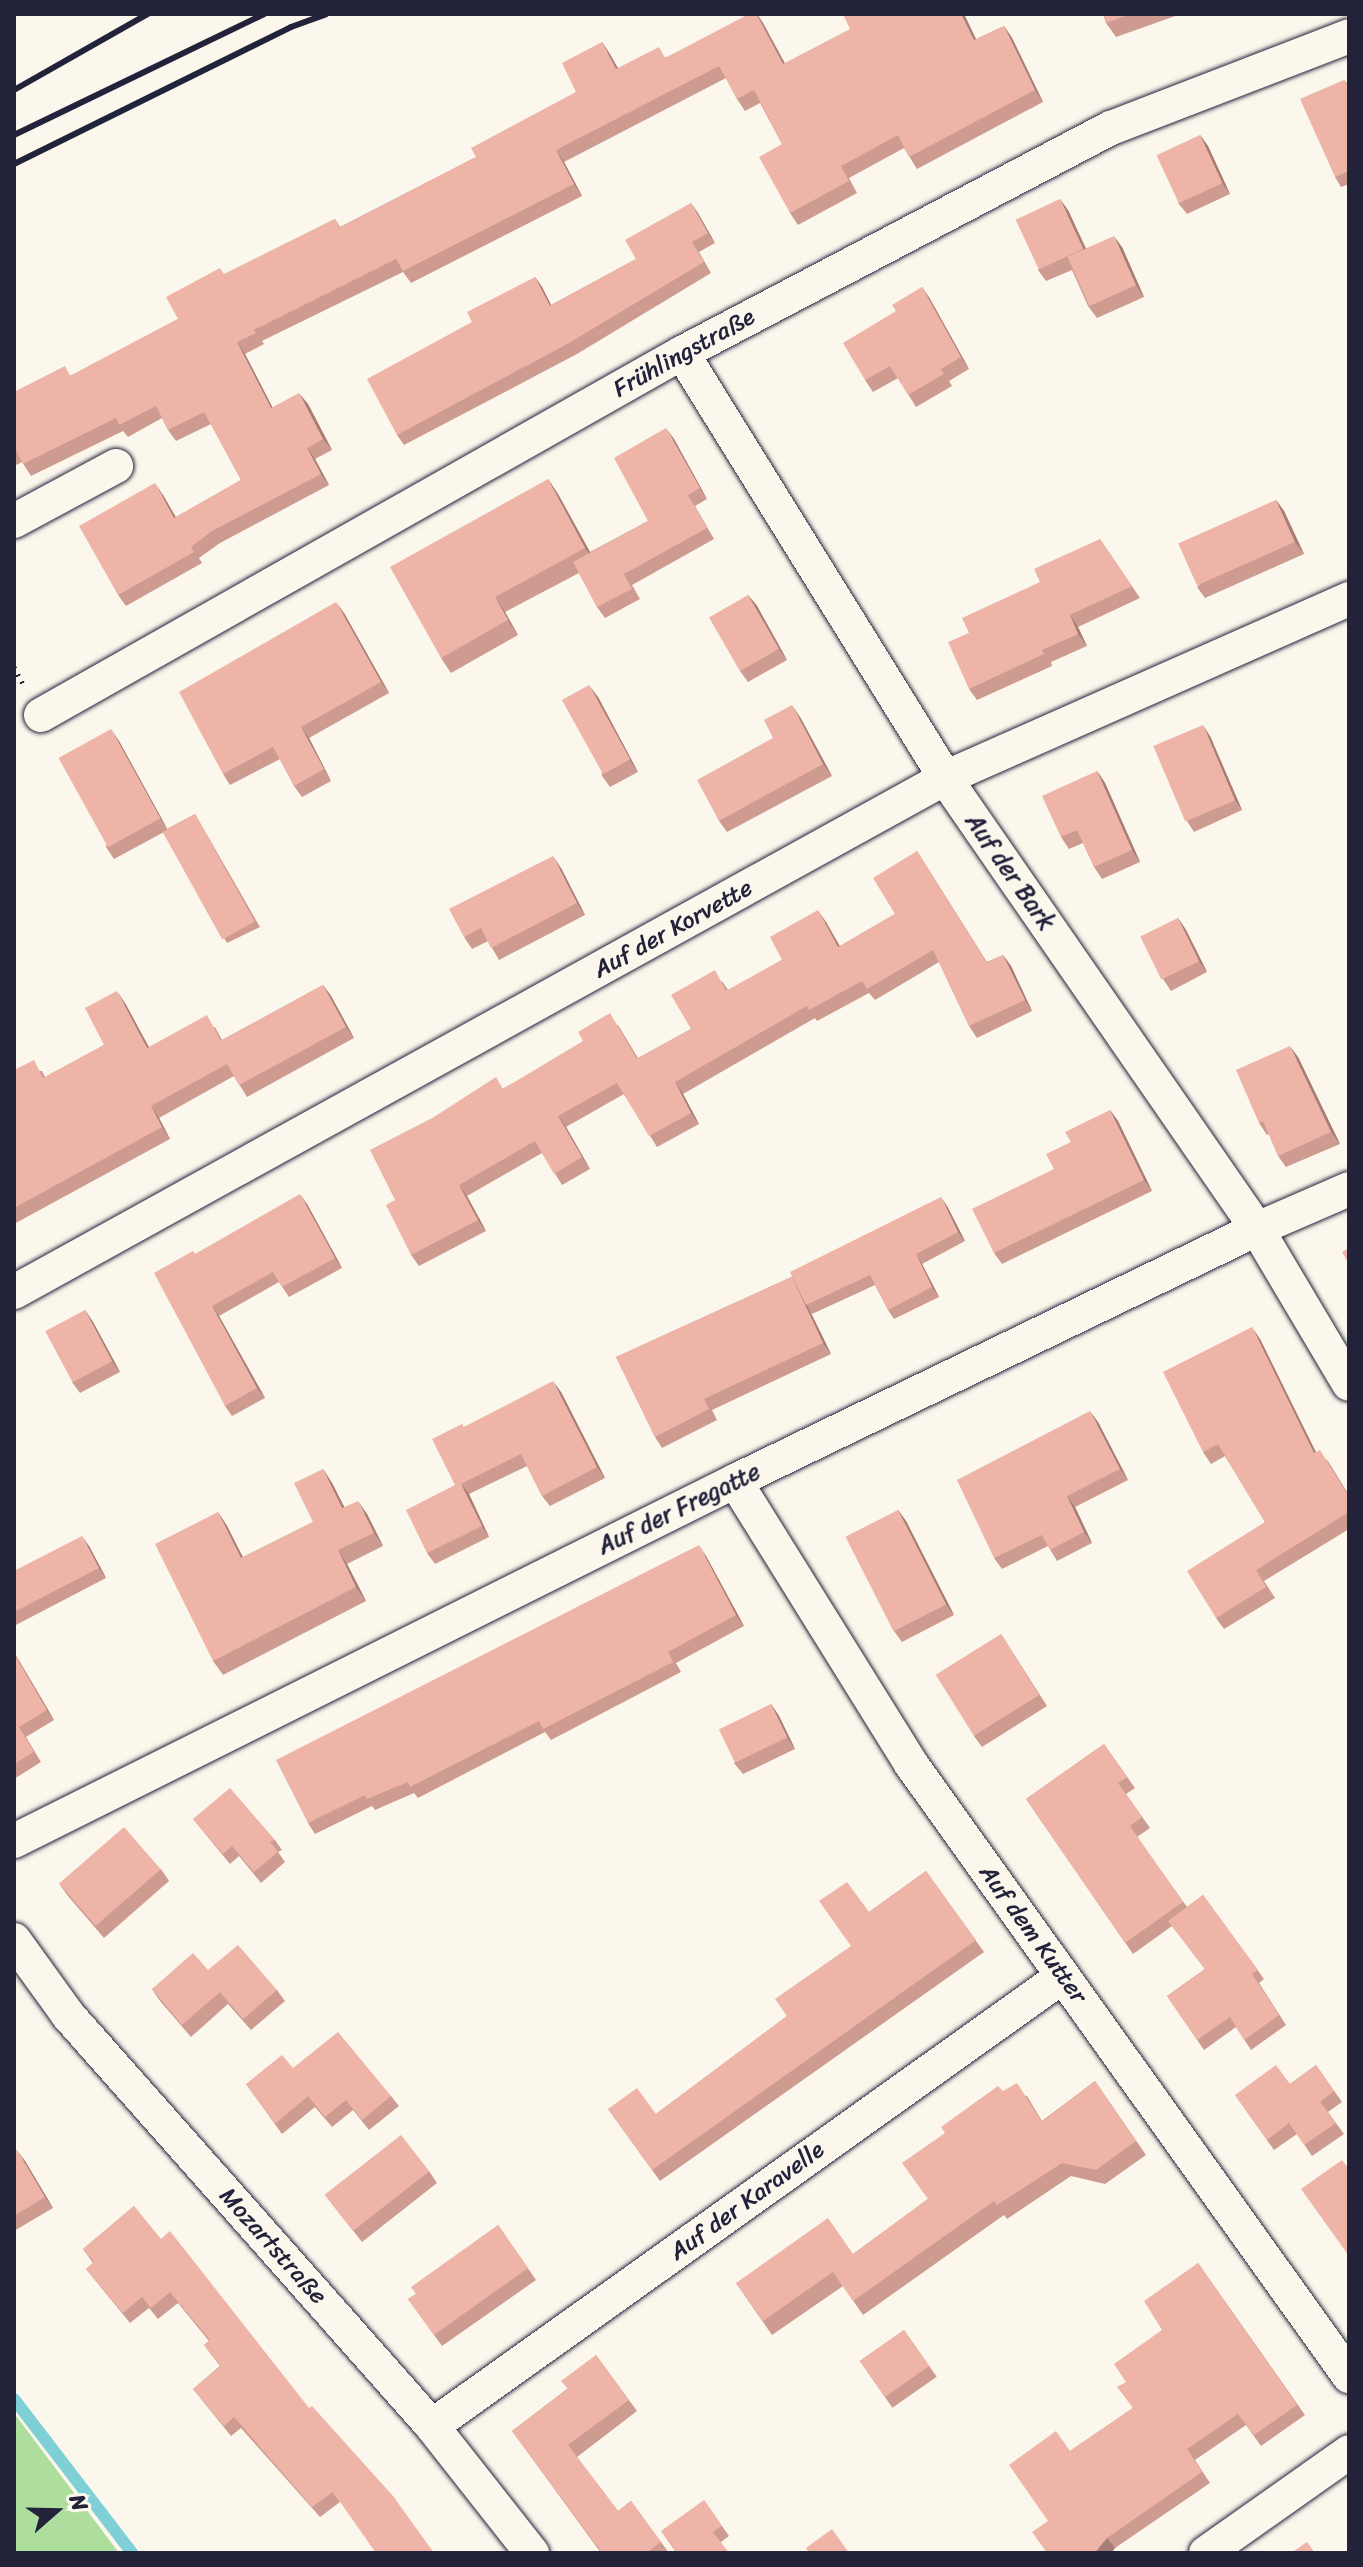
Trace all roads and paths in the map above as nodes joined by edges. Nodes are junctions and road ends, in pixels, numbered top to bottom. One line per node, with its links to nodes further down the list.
1 (1349, 36): 2 (street, Frühlingstraße)
2 (682, 353): 6 (street, Frühlingstraße); 7 (street, Auf der Bark)
3 (116, 466): 4 (street)
4 (14, 521)
5 (1349, 599): 7 (street, Auf der Korvette)
6 (41, 715)
7 (945, 778): 9 (street, Auf der Bark); 10 (street, Auf der Korvette)
8 (1349, 1189): 9 (street, Auf der Fregatte)
9 (1257, 1229): 11 (street, Auf der Bark); 12 (street, Auf der Fregatte)
10 (14, 1292)
11 (1349, 1384)
12 (735, 1481): 13 (street, Auf der Fregatte); 15 (street, Auf dem Kutter)
13 (14, 1841)
14 (14, 1940): 17 (street, Mozartstraße)
15 (1063, 1976): 16 (street, Auf dem Kutter); 17 (street, Auf der Karavelle)
16 (1349, 2376)
17 (432, 2426): 19 (street, Mozartstraße)
18 (1349, 2452): 20 (street)
19 (532, 2553)
20 (1206, 2553)

